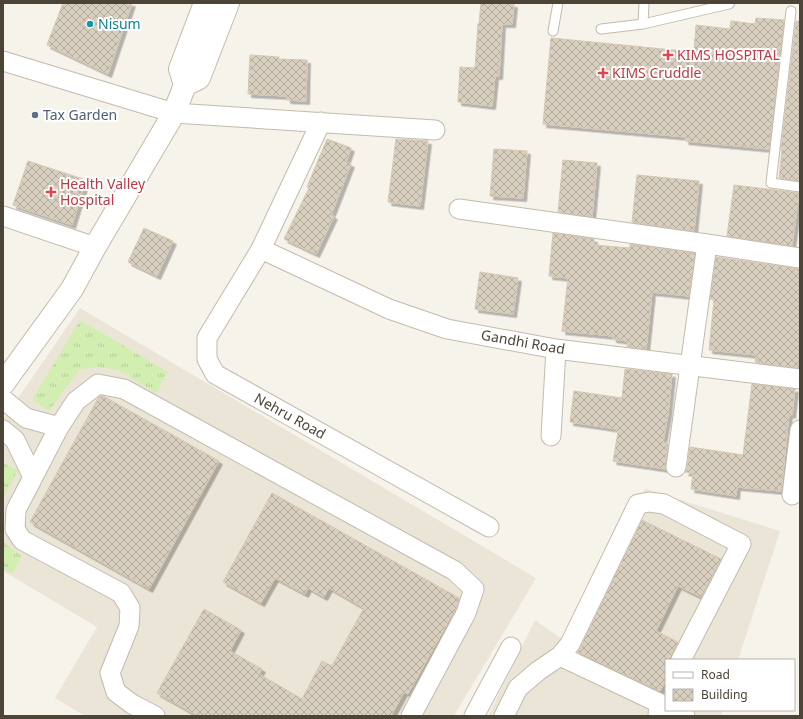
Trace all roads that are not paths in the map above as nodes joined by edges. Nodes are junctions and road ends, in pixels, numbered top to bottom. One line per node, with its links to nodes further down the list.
1 (205, 3): 11 (street)
2 (228, 3): 11 (street)
3 (558, 3): 9 (lane)
4 (644, 3): 7 (lane)
5 (730, 3): 7 (lane)
6 (791, 11): 15 (lane)
7 (643, 24): 8 (lane)
8 (601, 29)
9 (553, 31)
10 (3, 61): 12 (street)
11 (185, 85): 12 (street)
12 (174, 113): 13 (street); 19 (street)
13 (321, 122): 14 (street); 20 (street, Nehru Road)
14 (435, 130)
15 (800, 187)
16 (458, 209): 18 (street)
17 (3, 216): 19 (street)
18 (707, 244): 21 (street); 23 (street)
19 (94, 247): 25 (street)
20 (261, 249): 22 (street, Gandhi Road); 34 (street, Nehru Road)
21 (800, 258)
22 (556, 349): 23 (street, Gandhi Road); 30 (street)
23 (690, 366): 24 (street, Gandhi Road); 31 (street)
24 (800, 379)
25 (3, 384)
26 (3, 399): 27 (street)
27 (59, 427): 32 (street); 41 (street)
28 (3, 430): 32 (street)
29 (800, 430): 33 (street)
30 (551, 436)
31 (676, 467)
32 (33, 477): 40 (street)
33 (792, 495)
34 (489, 527)
35 (511, 647): 42 (street)
36 (560, 656): 37 (street); 38 (street); 43 (street)
37 (682, 659)
38 (665, 705)
39 (676, 711): 44 (street)
40 (155, 716)
41 (411, 716)
42 (474, 716)
43 (504, 716)
44 (685, 716)

